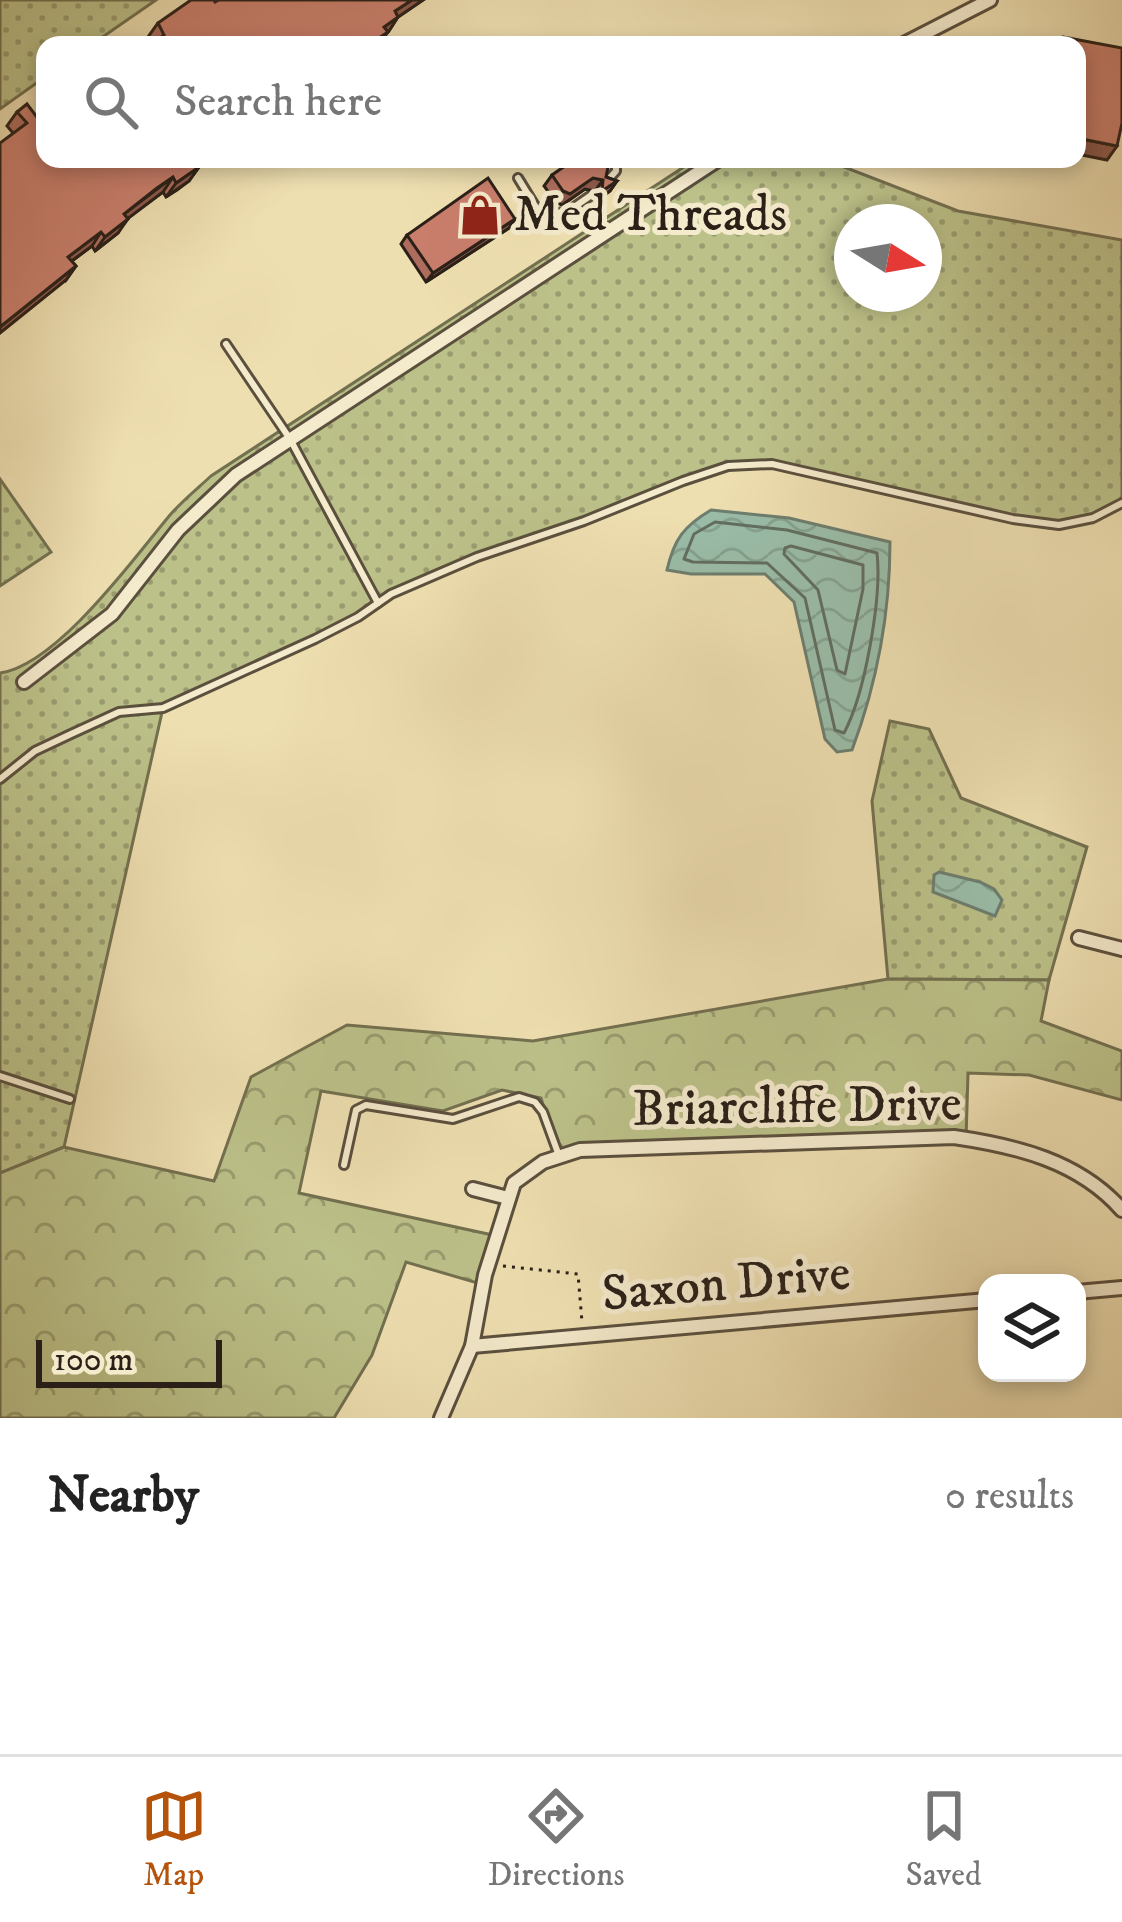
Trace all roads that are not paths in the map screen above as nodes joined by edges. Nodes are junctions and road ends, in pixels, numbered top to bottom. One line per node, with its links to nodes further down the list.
1 (990, 0): 2 (street)
2 (920, 36)
3 (616, 168): 6 (lane)
4 (705, 168): 9 (street)
5 (518, 178): 7 (lane)
6 (605, 184)
7 (590, 196)
8 (226, 344): 9 (lane)
9 (290, 439): 11 (lane); 12 (street)
10 (1122, 503): 11 (lane)
11 (378, 603): 13 (lane)
12 (24, 682)
13 (0, 778)
14 (1079, 938): 15 (street)
15 (1122, 949)
16 (0, 1076): 17 (lane)
17 (70, 1099)
18 (559, 1157): 19 (lane); 21 (street, Briarcliffe Drive); 22 (street, Briarcliffe Drive)
19 (344, 1165)
20 (473, 1189): 21 (street)
21 (508, 1198): 26 (street)
22 (1122, 1210)
23 (1122, 1288): 24 (street)
24 (1086, 1291)
25 (978, 1301): 26 (street, Saxon Drive)
26 (472, 1346): 27 (street)
27 (441, 1418)

